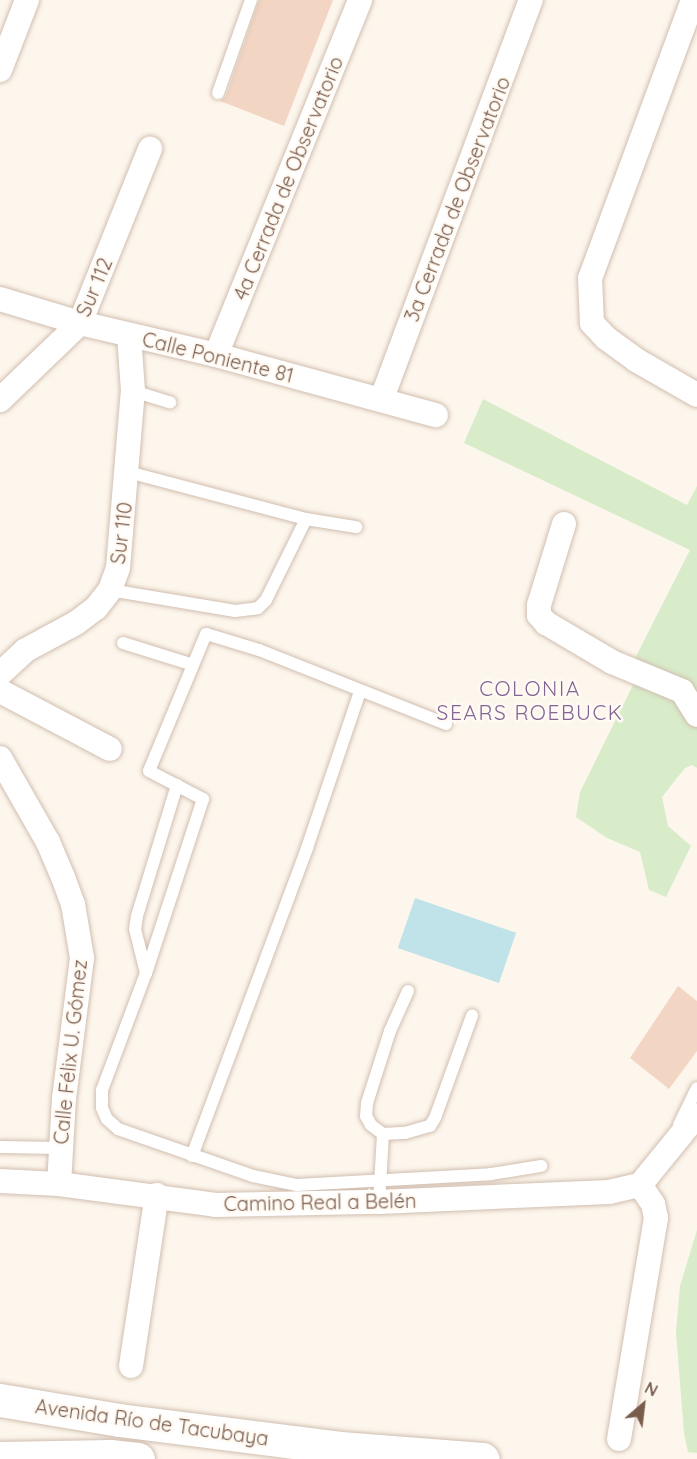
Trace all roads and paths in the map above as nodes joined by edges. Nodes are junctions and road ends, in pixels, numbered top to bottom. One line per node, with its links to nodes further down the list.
1 (27, 0): 6 (street)
2 (252, 0): 7 (lane)
3 (360, 0): 12 (street, 4a Cerrada de Observatorio)
4 (531, 0): 15 (street, 3a Cerrada de Observatorio)
5 (693, 0): 14 (street)
6 (0, 70)
7 (219, 93)
8 (150, 149): 10 (street, Sur 112)
9 (0, 299): 10 (street, Calle Poniente 81)
10 (80, 323): 11 (street, Calle Poniente 81); 16 (street, Sur 112)
11 (129, 334): 12 (street, Calle Poniente 81); 13 (street, Sur 110)
12 (216, 355): 15 (street, Calle Poniente 81)
13 (133, 391): 17 (lane); 19 (street, Sur 110)
14 (697, 395)
15 (382, 398): 18 (street, Calle Poniente 81)
16 (0, 400)
17 (170, 402)
18 (436, 415)
19 (128, 471): 20 (lane); 23 (street, Sur 110)
20 (306, 519): 22 (lane); 23 (lane)
21 (564, 524): 29 (street)
22 (356, 526)
23 (110, 590): 26 (street, Sur 110)
24 (123, 643): 25 (lane)
25 (193, 665): 28 (lane); 33 (lane)
26 (0, 674)
27 (0, 691): 31 (street)
28 (360, 692): 30 (lane); 43 (lane)
29 (697, 715)
30 (446, 724)
31 (110, 749)
32 (0, 758): 42 (street, Calle Félix U. Gómez)
33 (177, 785): 34 (lane); 34 (lane)
34 (146, 973): 43 (lane)
35 (408, 991): 39 (lane)
36 (472, 1016): 39 (lane)
37 (697, 1088): 40 (lane)
38 (697, 1115): 40 (street)
39 (383, 1134): 45 (lane)
40 (670, 1145): 48 (street)
41 (0, 1147): 42 (lane)
42 (59, 1148): 47 (street, Calle Félix U. Gómez)
43 (192, 1156): 45 (lane)
44 (541, 1166): 45 (lane)
45 (380, 1178): 50 (lane)
46 (0, 1181): 47 (street, Camino Real a Belén)
47 (59, 1184): 49 (street, Camino Real a Belén)
48 (640, 1185): 50 (street, Camino Real a Belén); 53 (street)
49 (157, 1195): 50 (street, Camino Real a Belén); 51 (street)
50 (379, 1202)
51 (131, 1366)
52 (0, 1400): 56 (main road, Avenida Río de Tacubaya)
53 (619, 1439)
54 (0, 1458): 55 (main road, Avenida Río de Tacubaya)
55 (138, 1459)
56 (483, 1459)

